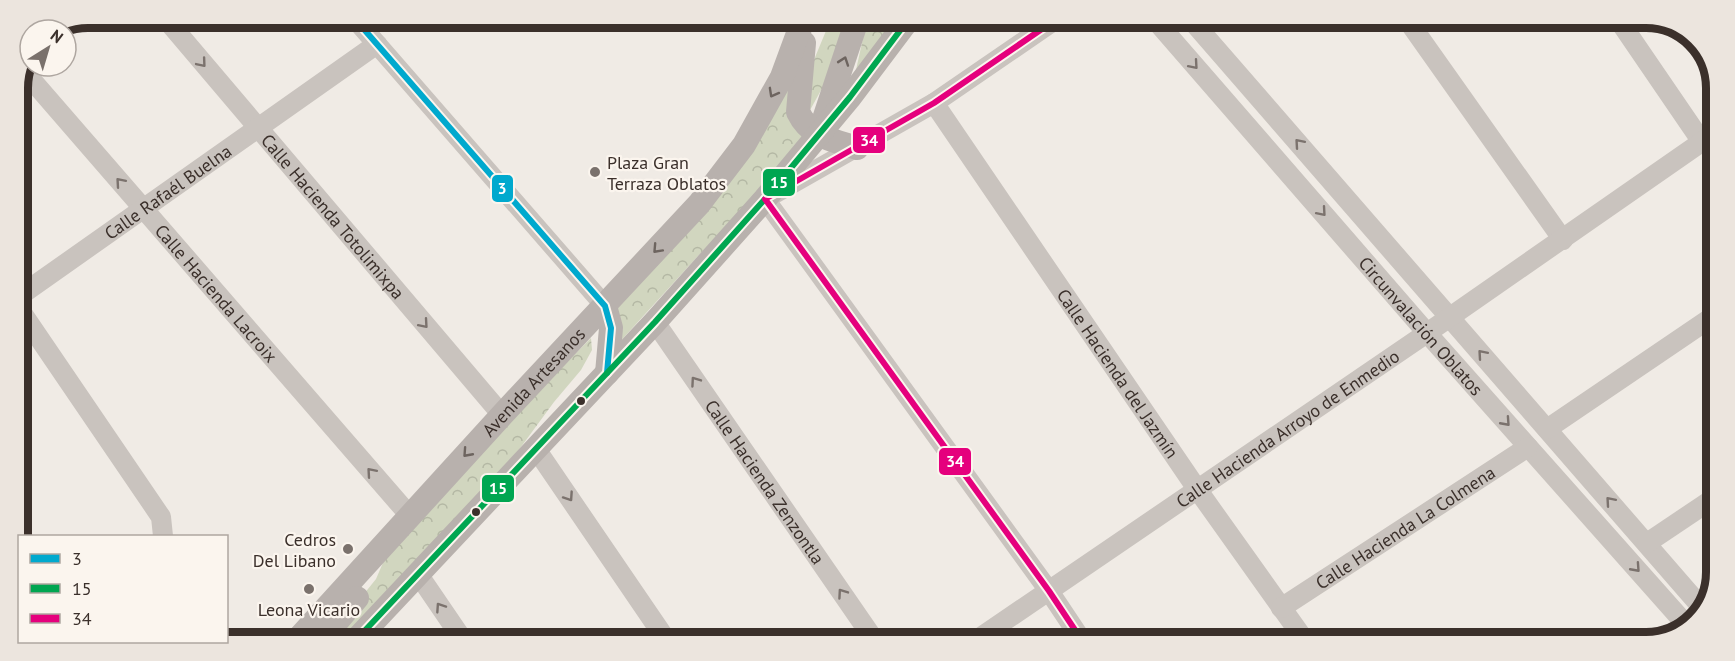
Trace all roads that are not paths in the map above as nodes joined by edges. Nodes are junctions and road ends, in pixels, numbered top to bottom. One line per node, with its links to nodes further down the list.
1 (173, 28): 15 (street, Calle Hacienda Totolimixpa, one-way to 15)
2 (363, 28): 12 (street)
3 (802, 28): 24 (main road, Avenida Artesanos, one-way to 24)
4 (804, 28): 17 (main road)
5 (854, 28): 17 (main road, one-way to 5)
6 (902, 28): 17 (main road)
7 (1043, 28): 14 (street)
8 (1162, 28): 29 (street, Circunvalación Oblatos, one-way to 29)
9 (1198, 28): 25 (street, Circunvalación Oblatos, one-way to 9)
10 (1413, 28): 22 (street)
11 (1625, 28): 16 (street)
12 (377, 44): 15 (street, Calle Rafaél Buelna); 24 (street)
13 (30, 78): 21 (street, Calle Hacienda Lacroix, one-way to 13)
14 (934, 103): 19 (street); 35 (street, Calle Hacienda del Jazmín)
15 (257, 129): 21 (street, Calle Rafaél Buelna); 31 (street, Calle Hacienda Totolimixpa, one-way to 31)
16 (1706, 133)
17 (818, 136): 19 (main road); 20 (main road)
18 (1706, 139): 22 (street, Calle Hacienda Arroyo de Enmedio)
19 (857, 148): 20 (street)
20 (765, 199): 28 (main road); 42 (street)
21 (144, 209): 23 (street, Calle Rafaél Buelna); 37 (street, Calle Hacienda Lacroix, one-way to 21)
22 (1563, 240): 25 (street, Calle Hacienda Arroyo de Enmedio)
23 (28, 290)
24 (605, 306): 30 (main road); 31 (main road, Avenida Artesanos)
25 (1450, 317): 29 (street, Calle Hacienda Arroyo de Enmedio); 32 (street, Circunvalación Oblatos, one-way to 25)
26 (1706, 321): 32 (street)
27 (28, 322): 38 (street)
28 (655, 322): 30 (main road); 51 (street, Calle Hacienda Zenzontla, one-way to 28)
29 (1427, 333): 33 (street, Circunvalación Oblatos, one-way to 33); 35 (street, Calle Hacienda Arroyo de Enmedio)
30 (608, 373): 34 (main road)
31 (502, 415): 37 (main road, Avenida Artesanos, one-way to 37)
32 (1547, 429): 40 (street, Circunvalación Oblatos, one-way to 32)
33 (1528, 447): 44 (street, Calle Hacienda La Colmena); 45 (street, Circunvalación Oblatos, one-way to 45)
34 (536, 449): 41 (main road); 50 (street, one-way to 50)
35 (1197, 489): 42 (street, Calle Hacienda Arroyo de Enmedio); 44 (street, Calle Hacienda del Jazmín)
36 (1706, 503): 40 (street)
37 (410, 516): 39 (main road, Avenida Artesanos)
38 (163, 535)
39 (391, 536): 46 (main road, Avenida Artesanos); 47 (main road)
40 (1647, 543): 43 (street, Circunvalación Oblatos)
41 (418, 574): 48 (main road); 49 (street, one-way to 41)
42 (1049, 591): 52 (street, Calle Hacienda Arroyo de Enmedio); 53 (street)
43 (1698, 603)
44 (1281, 608): 54 (street, Calle Hacienda del Jazmín)
45 (1682, 620)
46 (304, 632)
47 (328, 632)
48 (364, 632)
49 (457, 632)
50 (661, 632)
51 (869, 632)
52 (988, 632)
53 (1076, 632)
54 (1299, 632)

